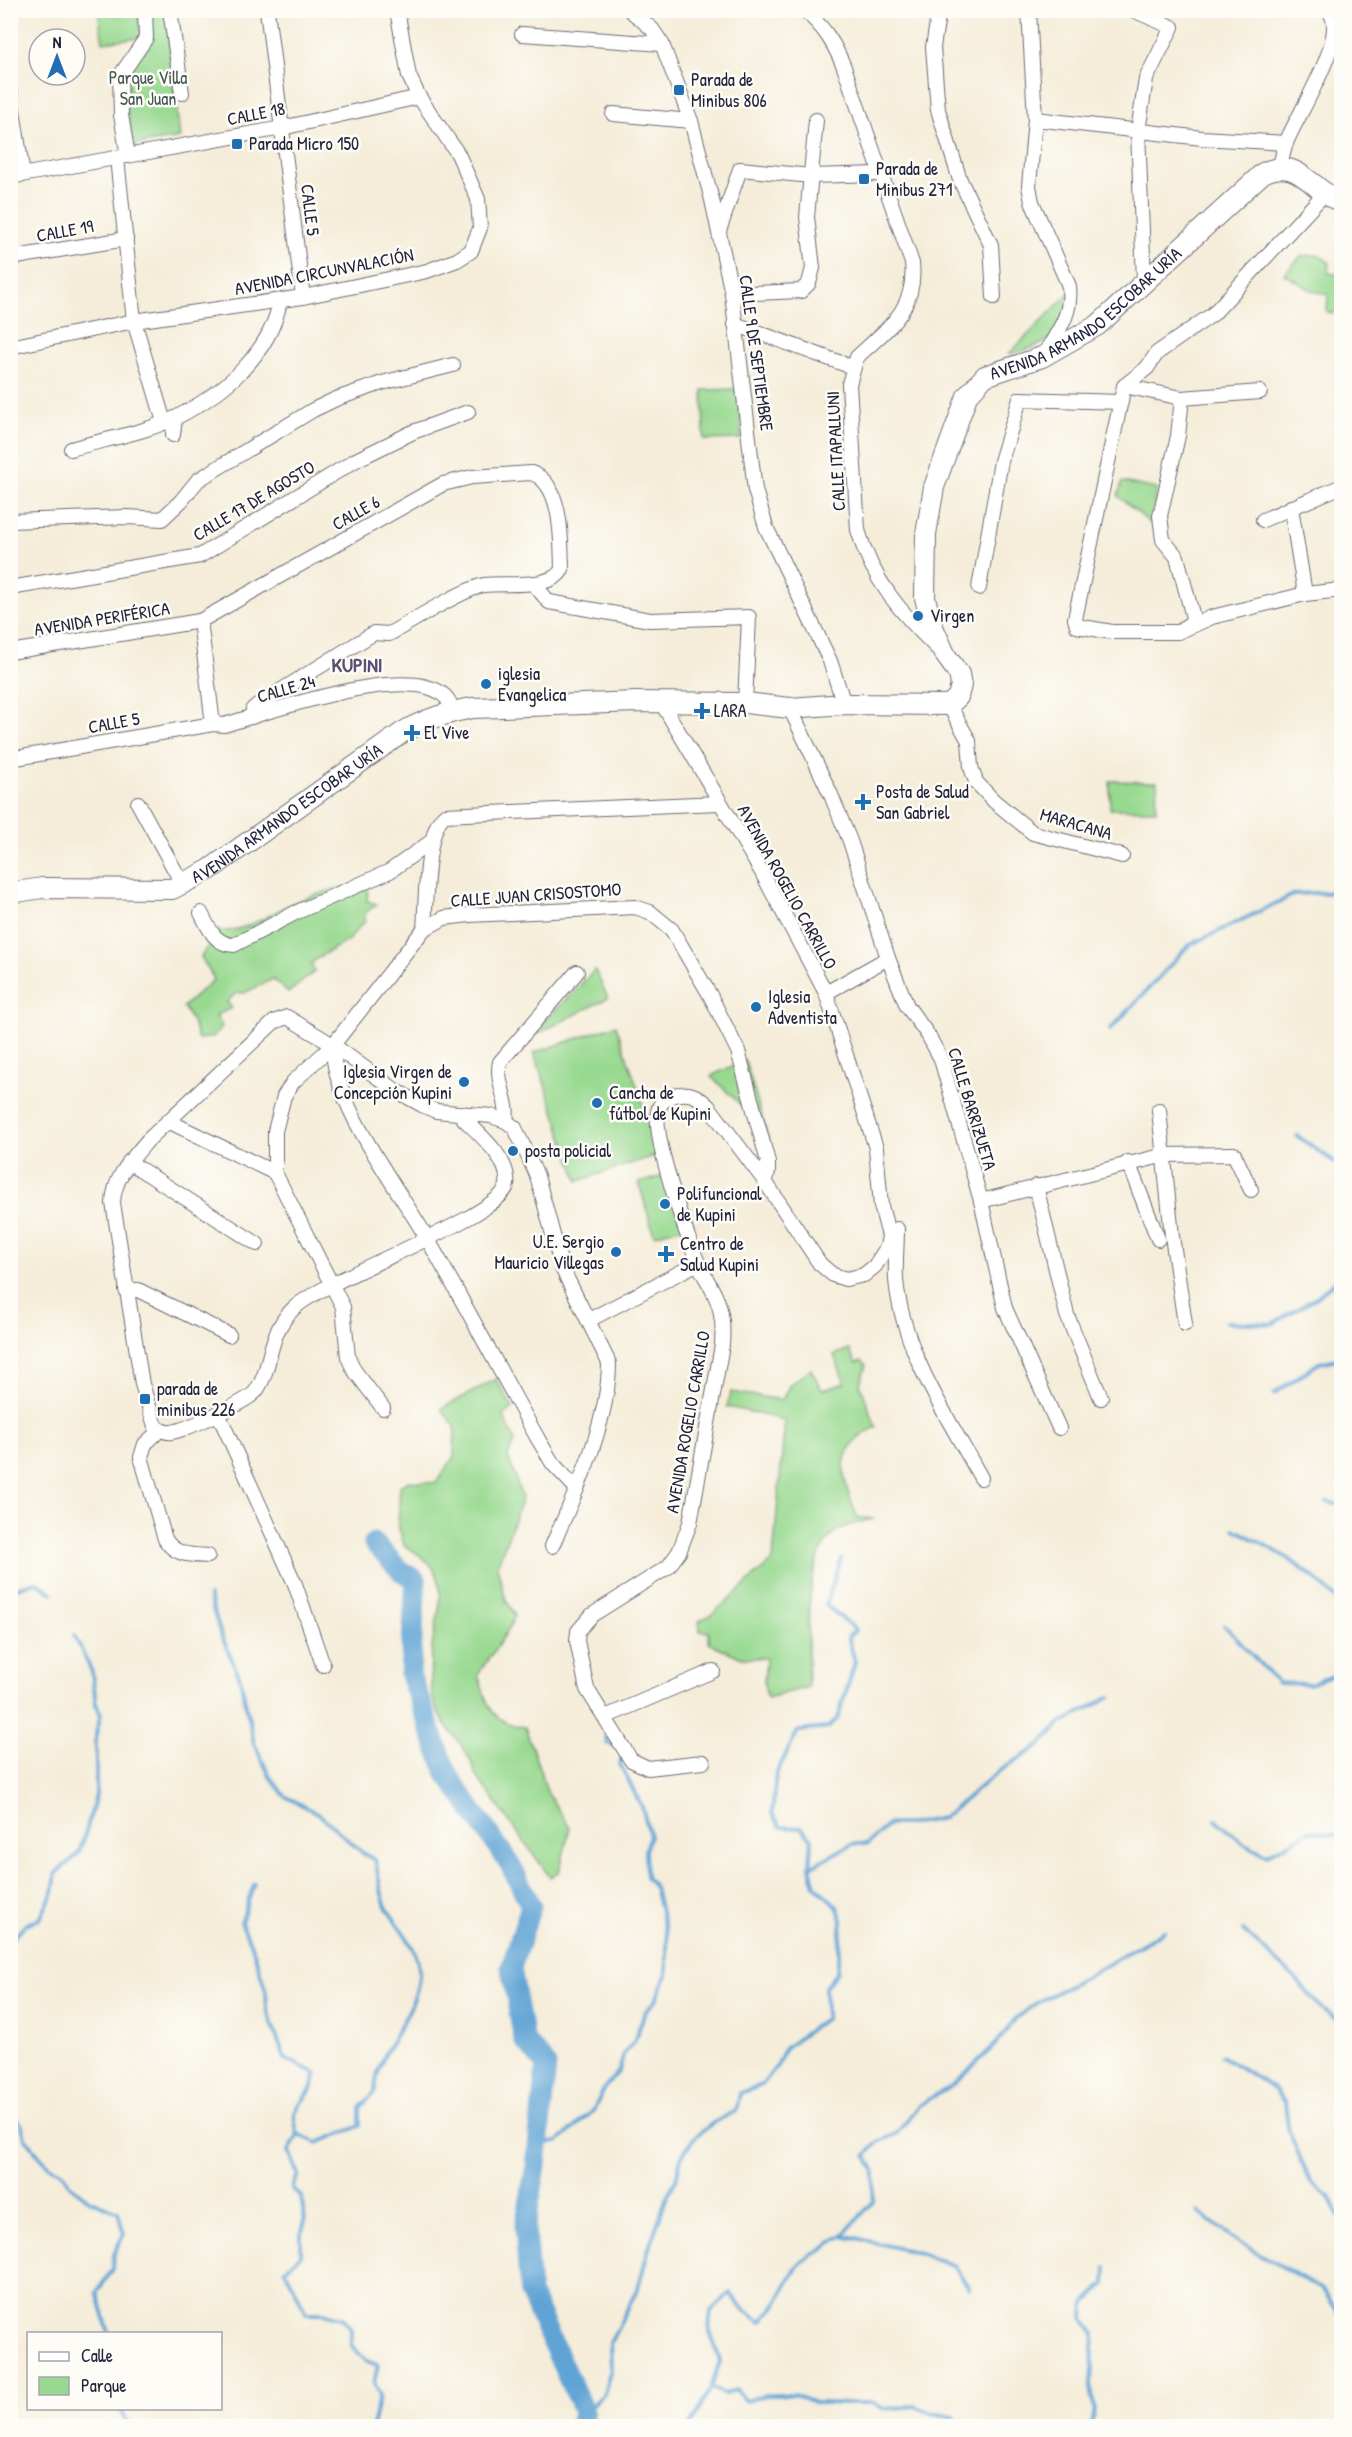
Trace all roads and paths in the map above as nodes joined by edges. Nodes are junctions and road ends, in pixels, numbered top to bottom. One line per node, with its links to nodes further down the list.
1 (145, 10): 23 (street)
2 (170, 10): 14 (street)
3 (267, 10): 20 (street, CALLE 5)
4 (397, 10): 15 (street)
5 (630, 10): 12 (street, CALLE 9 DE SEPTIEMBRE)
6 (804, 10): 25 (street, CALLE ITAPALLUNI)
7 (939, 10): 35 (street)
8 (1029, 10): 17 (street)
9 (1133, 10): 21 (street)
10 (1328, 10): 22 (street)
11 (522, 34): 12 (street)
12 (662, 44): 19 (street, CALLE 9 DE SEPTIEMBRE)
13 (10, 90): 26 (street)
14 (182, 93)
15 (419, 97): 20 (street, CALLE 18); 34 (street, AVENIDA CIRCUNVALACIÓN)
16 (614, 114): 19 (street)
17 (1035, 118): 21 (street); 40 (street)
18 (816, 120): 27 (street)
19 (691, 121): 29 (street, CALLE 9 DE SEPTIEMBRE)
20 (282, 128): 23 (street, CALLE 18); 34 (street, CALLE 5)
21 (1138, 131): 22 (street); 32 (street)
22 (1286, 143): 24 (street)
23 (123, 157): 26 (street, CALLE 18); 30 (street)
24 (1280, 166): 28 (main road); 32 (main road, AVENIDA ARMANDO ESCOBAR URÍA)
25 (879, 174): 27 (street); 42 (street, CALLE ITAPALLUNI)
26 (17, 176)
27 (811, 176): 29 (street); 33 (street)
28 (1333, 198): 43 (street)
29 (718, 233): 33 (street, CALLE 9 DE SEPTIEMBRE)
30 (126, 238): 31 (street, CALLE 19); 37 (street)
31 (10, 258)
32 (1144, 281): 40 (main road, AVENIDA ARMANDO ESCOBAR URÍA)
33 (732, 294): 38 (street, CALLE 9 DE SEPTIEMBRE)
34 (303, 297): 36 (street, AVENIDA CIRCUNVALACIÓN)
35 (994, 297)
36 (280, 301): 37 (street, AVENIDA CIRCUNVALACIÓN); 48 (street)
37 (134, 321): 39 (street, AVENIDA CIRCUNVALACIÓN); 48 (street)
38 (735, 324): 42 (street); 66 (street, CALLE 9 DE SEPTIEMBRE)
39 (10, 347)
40 (1042, 357): 63 (main road, AVENIDA ARMANDO ESCOBAR URÍA)
41 (453, 365): 54 (street)
42 (852, 367): 63 (street, CALLE ITAPALLUNI)
43 (1124, 386): 45 (street); 46 (street)
44 (1260, 392): 45 (street)
45 (1182, 398): 61 (street)
46 (1120, 402): 57 (street); 61 (street)
47 (468, 412): 56 (street, CALLE 17 DE AGOSTO)
48 (170, 420): 49 (street); 50 (street)
49 (173, 435)
50 (71, 449)
51 (1341, 486): 52 (street)
52 (1291, 507): 53 (street); 59 (street)
53 (1263, 520)
54 (10, 521)
55 (533, 583): 60 (street, CALLE 6); 65 (street); 70 (street)
56 (10, 588)
57 (979, 588)
58 (1341, 591): 59 (street)
59 (1305, 594): 61 (street)
60 (200, 621): 62 (street, AVENIDA PERIFÉRICA); 71 (street)
61 (1178, 632)
62 (10, 652)
63 (946, 656): 67 (main road, AVENIDA ARMANDO ESCOBAR URÍA)
64 (661, 702): 65 (main road, AVENIDA ARMANDO ESCOBAR URÍA); 69 (main road, AVENIDA ARMANDO ESCOBAR URÍA); 74 (street, AVENIDA ROGELIO CARRILLO)
65 (745, 703): 68 (main road, AVENIDA ARMANDO ESCOBAR URÍA)
66 (844, 704): 67 (main road, AVENIDA ARMANDO ESCOBAR URÍA); 68 (main road, AVENIDA ARMANDO ESCOBAR URÍA)
67 (949, 705): 76 (street, MARACANA)
68 (790, 708): 81 (street, CALLE BARRIZUETA)
69 (452, 711): 70 (street, CALLE 24); 77 (main road, AVENIDA ARMANDO ESCOBAR URÍA)
70 (252, 717): 71 (street, CALLE 24)
71 (218, 724): 72 (street, CALLE 5)
72 (10, 759)
73 (138, 803): 77 (street)
74 (719, 803): 75 (street); 83 (street, AVENIDA ROGELIO CARRILLO)
75 (432, 841): 79 (street); 80 (street)
76 (1122, 856)
77 (183, 885): 78 (main road, AVENIDA ARMANDO ESCOBAR URÍA)
78 (10, 893)
79 (201, 913)
80 (424, 930): 84 (street, CALLE JUAN CRISOSTOMO); 93 (street, CALLE JUAN CRISOSTOMO)
81 (888, 958): 83 (street); 96 (street, CALLE BARRIZUETA)
82 (577, 972): 88 (street)
83 (826, 993): 97 (street, AVENIDA ROGELIO CARRILLO)
84 (333, 1045): 86 (street); 87 (street); 92 (street, CALLE JUAN CRISOSTOMO); 98 (street)
85 (1160, 1110): 89 (street)
86 (463, 1113): 88 (street); 98 (street)
87 (168, 1121): 90 (street); 92 (street)
88 (506, 1121): 104 (street)
89 (1165, 1155): 91 (street); 95 (street); 105 (street)
90 (129, 1161): 100 (street); 103 (street)
91 (1128, 1162): 94 (street); 99 (street)
92 (275, 1173): 102 (street)
93 (764, 1180): 97 (street, AVENIDA ROGELIO CARRILLO); 101 (street, AVENIDA ROGELIO CARRILLO)
94 (1036, 1186): 96 (street); 107 (street)
95 (1251, 1190)
96 (981, 1201): 110 (street, CALLE BARRIZUETA)
97 (881, 1206): 112 (street)
98 (428, 1239): 102 (street); 113 (street)
99 (1158, 1239)
100 (257, 1244)
101 (698, 1263): 104 (street); 118 (street, AVENIDA ROGELIO CARRILLO)
102 (332, 1285): 108 (street); 109 (street)
103 (126, 1290): 106 (street); 111 (street)
104 (589, 1320): 113 (street)
105 (1185, 1324)
106 (229, 1335)
107 (1101, 1398)
108 (383, 1408)
109 (218, 1413): 111 (street); 116 (street)
110 (1059, 1428)
111 (160, 1430): 115 (street)
112 (981, 1478)
113 (577, 1489): 114 (street)
114 (552, 1546)
115 (208, 1556)
116 (323, 1665)
117 (713, 1671): 118 (street)
118 (605, 1717): 119 (street)
119 (703, 1762)

